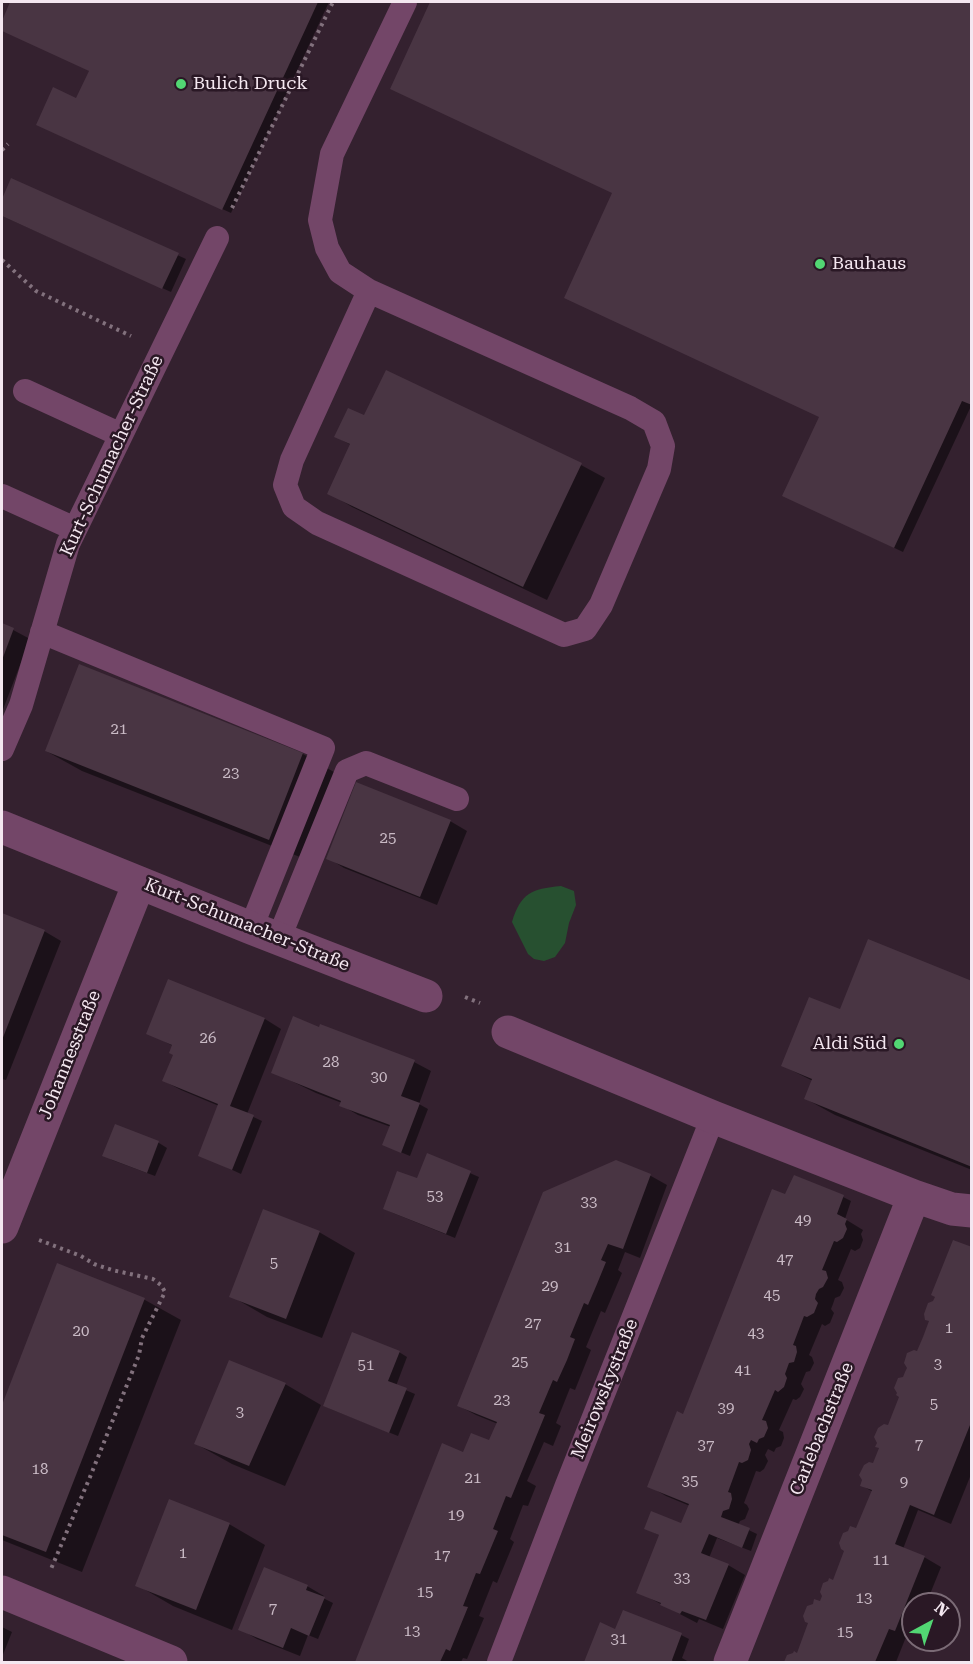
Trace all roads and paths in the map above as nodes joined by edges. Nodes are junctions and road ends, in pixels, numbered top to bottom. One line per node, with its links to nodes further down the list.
1 (333, 2): 5 (path)
2 (405, 2): 7 (lane)
3 (8, 144): 4 (path)
4 (2, 150)
5 (217, 238): 8 (lane, Kurt-Schumacher-Straße)
6 (2, 260): 8 (path)
7 (369, 291): 7 (lane)
8 (162, 351): 10 (lane, Kurt-Schumacher-Straße)
9 (25, 391): 10 (lane)
10 (121, 435): 12 (lane, Kurt-Schumacher-Straße)
11 (2, 496): 12 (lane)
12 (75, 529): 13 (lane, Kurt-Schumacher-Straße)
13 (42, 632): 14 (lane, Kurt-Schumacher-Straße); 18 (lane)
14 (2, 749)
15 (457, 799): 18 (lane)
16 (2, 827): 17 (street, Kurt-Schumacher-Straße)
17 (138, 883): 18 (street, Kurt-Schumacher-Straße); 24 (street, Johannesstraße)
18 (265, 933): 19 (street, Kurt-Schumacher-Straße)
19 (426, 996): 20 (path)
20 (508, 1032): 21 (street)
21 (714, 1117): 22 (street); 28 (lane, Meirowskystraße)
22 (914, 1196): 23 (street); 29 (street, Carlebachstraße)
23 (972, 1211)
24 (2, 1226): 26 (path)
25 (2, 1592): 26 (street)
26 (35, 1606): 27 (street)
27 (171, 1662)
28 (499, 1662)
29 (730, 1662)

